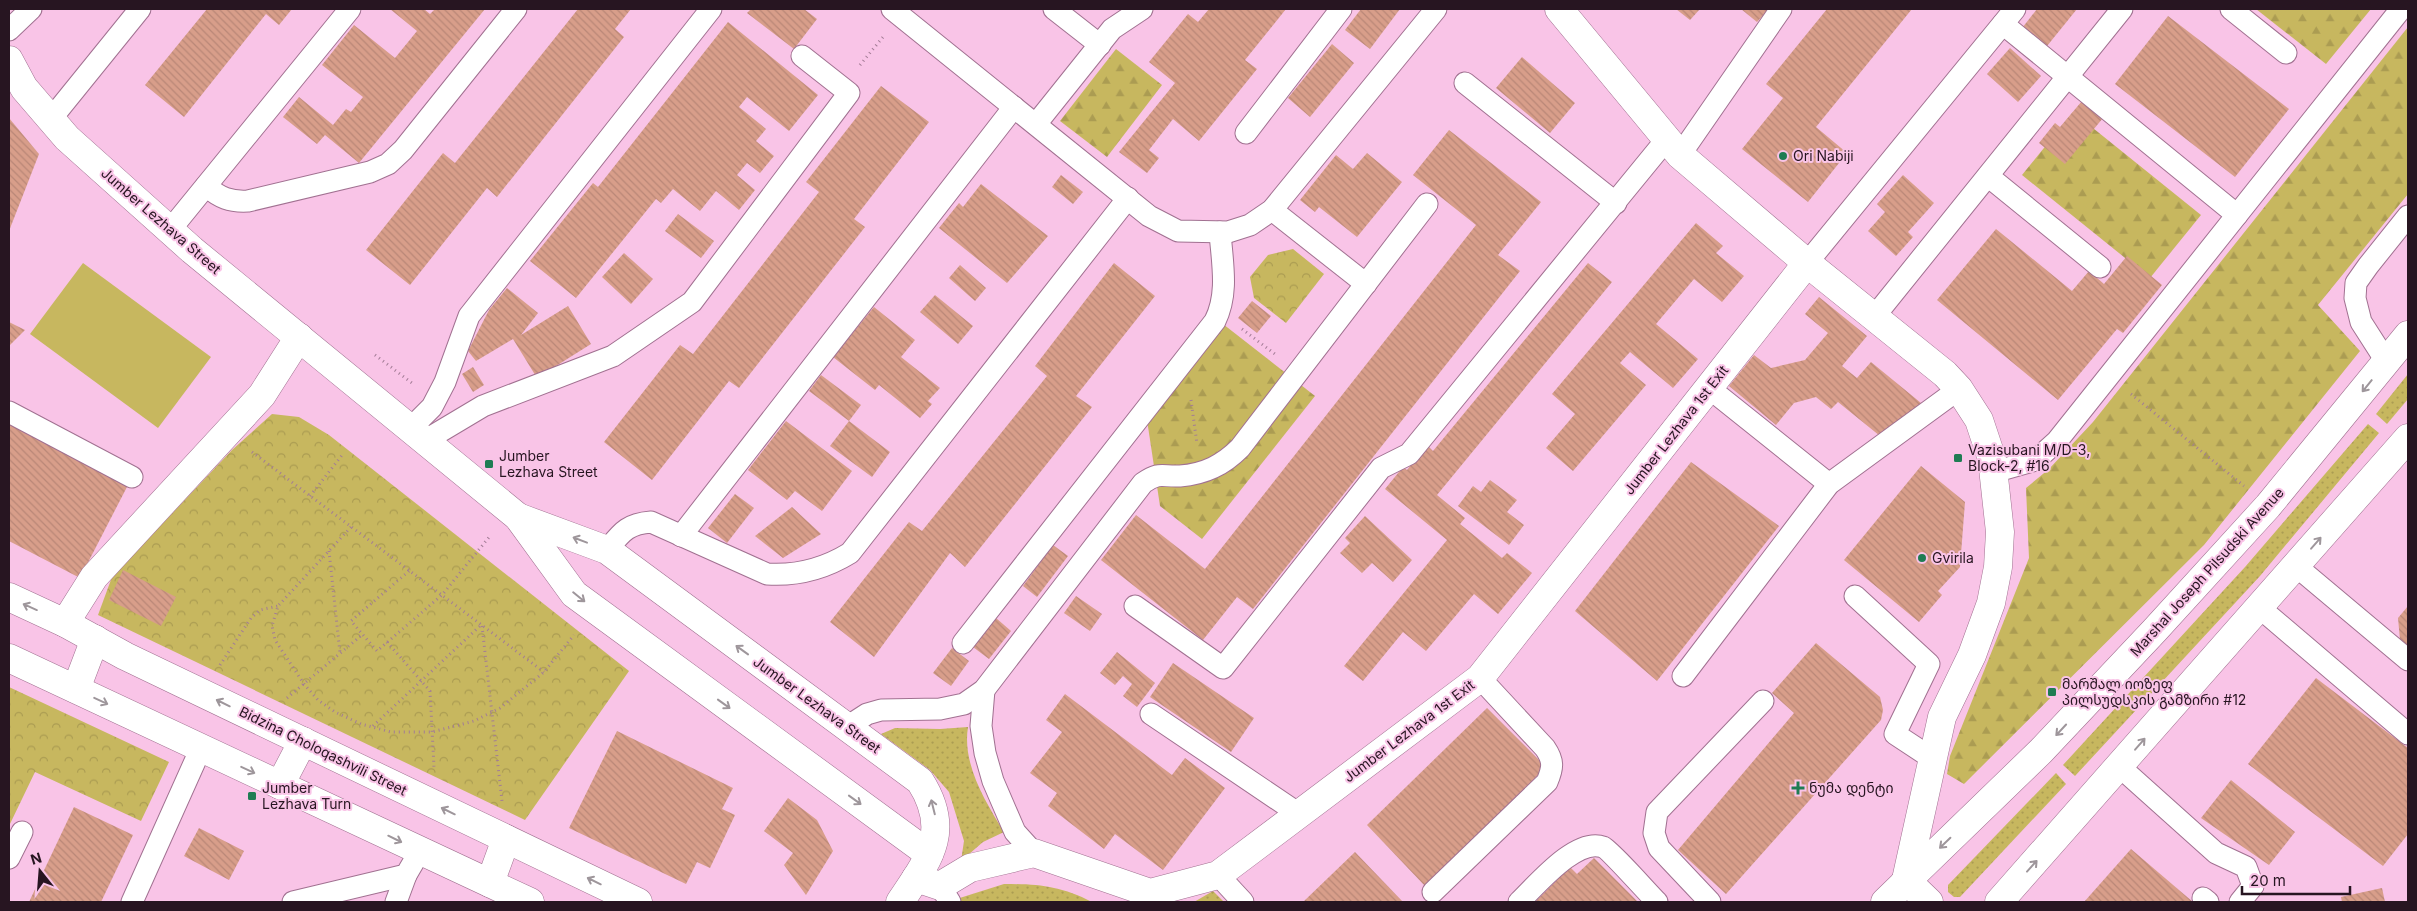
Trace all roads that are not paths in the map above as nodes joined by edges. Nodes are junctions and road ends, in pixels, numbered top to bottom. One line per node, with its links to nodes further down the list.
1 (31, 9): 17 (lane)
2 (140, 9): 25 (lane)
3 (350, 9): 30 (lane)
4 (516, 9): 30 (lane)
5 (711, 9): 49 (lane)
6 (1054, 9): 18 (lane)
7 (1142, 9): 18 (lane)
8 (1341, 9): 27 (lane)
9 (1436, 9): 34 (lane)
10 (1559, 9): 28 (street)
11 (1781, 9): 28 (lane)
12 (2122, 9): 22 (lane)
13 (2231, 9): 19 (lane)
14 (2401, 9): 35 (lane)
15 (896, 12): 24 (lane)
16 (2009, 16): 22 (lane); 39 (lane)
17 (9, 30)
18 (1100, 44): 26 (lane)
19 (2286, 53)
20 (802, 56): 49 (lane)
21 (9, 60): 25 (street, Jumber Lezhava Street)
22 (2068, 77): 29 (lane); 35 (lane)
23 (1465, 83): 32 (lane)
24 (1014, 107): 26 (lane); 55 (lane)
25 (51, 119): 37 (street, Jumber Lezhava Street)
26 (1036, 124): 31 (lane)
27 (1246, 132)
28 (1673, 147): 32 (lane); 39 (street)
29 (1988, 176): 40 (lane); 42 (lane)
30 (206, 186): 37 (lane)
31 (1128, 198): 38 (lane); 55 (lane)
32 (1616, 203): 60 (lane)
33 (1428, 204): 41 (lane)
34 (1272, 210): 38 (lane); 41 (lane)
35 (2237, 215): 51 (lane)
36 (2408, 216): 45 (lane)
37 (170, 230): 44 (street, Jumber Lezhava Street)
38 (1220, 232): 64 (lane)
39 (1807, 263): 42 (street); 46 (street, Jumber Lezhava 1st Exit)
40 (2100, 267)
41 (1366, 284): 70 (lane)
42 (1874, 317): 47 (street)
43 (2408, 334): 45 (street, Marshal Joseph Pilsudski Avenue)
44 (299, 337): 49 (street, Jumber Lezhava Street); 62 (street)
45 (2386, 361): 89 (street, Marshal Joseph Pilsudski Avenue, one-way to 89)
46 (1709, 388): 53 (lane); 68 (street, Jumber Lezhava 1st Exit)
47 (1959, 389): 51 (street); 53 (lane)
48 (9, 412): 52 (lane)
49 (418, 434): 54 (street, Jumber Lezhava Street)
50 (2408, 438): 57 (street, one-way to 50)
51 (1994, 472): 77 (street)
52 (132, 477)
53 (1829, 484): 67 (lane)
54 (515, 514): 56 (street, Jumber Lezhava Street, one-way to 54); 85 (street, Jumber Lezhava Street, one-way to 85)
55 (681, 536): 56 (lane)
56 (608, 550): 73 (street, Jumber Lezhava Street, one-way to 56)
57 (2296, 566): 61 (street); 66 (lane)
58 (1855, 596): 77 (lane)
59 (9, 597): 62 (street, Bidzina Choloqashvili Street, one-way to 59)
60 (1135, 606)
61 (2260, 608): 74 (lane); 78 (street, one-way to 61)
62 (65, 623): 63 (street, Bidzina Choloqashvili Street)
63 (95, 639): 69 (street); 75 (street, Bidzina Choloqashvili Street, one-way to 63)
64 (963, 643)
65 (9, 658): 69 (street)
66 (2408, 660)
67 (1683, 676)
68 (1480, 678): 80 (street, Jumber Lezhava 1st Exit); 92 (lane)
69 (76, 689): 76 (street, one-way to 76)
70 (984, 690): 73 (lane); 84 (lane)
71 (1763, 701): 102 (lane)
72 (1150, 714): 80 (lane)
73 (847, 728): 85 (street, Jumber Lezhava Street, one-way to 73)
74 (2408, 734)
75 (303, 741): 79 (street); 82 (street, Bidzina Choloqashvili Street, one-way to 75)
76 (201, 748): 79 (street, one-way to 79); 93 (lane)
77 (1933, 759): 89 (street)
78 (2120, 767): 105 (street, one-way to 78); 106 (lane)
79 (280, 785): 83 (street, one-way to 83)
80 (1299, 814): 88 (street, Jumber Lezhava 1st Exit)
81 (22, 832): 86 (lane)
82 (506, 839): 90 (street); 97 (street, Bidzina Choloqashvili Street, one-way to 82)
83 (420, 851): 87 (lane); 90 (street)
84 (1034, 853): 88 (street, Jumber Lezhava 1st Exit); 91 (street)
85 (929, 854): 91 (street, Jumber Lezhava Street)
86 (9, 858)
87 (406, 875): 94 (lane); 95 (lane)
88 (1218, 876): 99 (lane)
89 (1906, 880): 103 (street, Marshal Joseph Pilsudski Avenue); 104 (street)
90 (490, 883): 96 (street)
91 (935, 889): 98 (street, Jumber Lezhava Street)
92 (1433, 892)
93 (132, 902)
94 (293, 902)
95 (396, 902)
96 (530, 902)
97 (638, 902)
98 (900, 902)
99 (1243, 902)
100 (1519, 902): 101 (lane)
101 (1656, 902)
102 (1710, 902)
103 (1885, 902)
104 (1929, 902)
105 (1999, 902)
106 (2240, 902)

